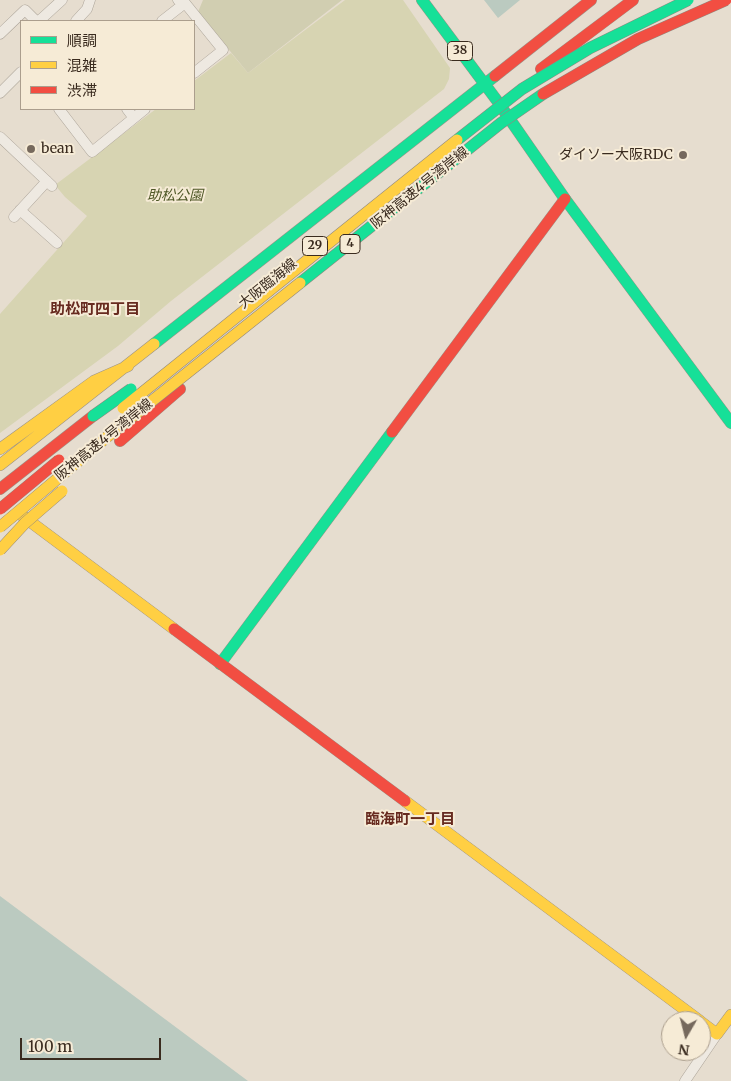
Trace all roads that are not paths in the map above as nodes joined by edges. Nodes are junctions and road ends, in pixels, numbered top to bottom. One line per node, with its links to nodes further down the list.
1 (62, 0): 10 (street)
2 (90, 0): 11 (street)
3 (422, 0): 16 (main road, 38)
4 (591, 0): 16 (main road, 大阪臨海線 / 29)
5 (633, 0): 18 (main road, 大阪臨海線 / 29)
6 (688, 0): 26 (main road, 阪神高速4号湾岸線 / 4, bridge)
7 (726, 0): 28 (main road, 阪神高速4号湾岸線 / 4, bridge)
8 (182, 1): 12 (street); 14 (street)
9 (36, 20): 13 (street)
10 (38, 20)
11 (77, 20)
12 (163, 20)
13 (0, 34)
14 (195, 72)
15 (20, 73): 17 (street)
16 (483, 83): 18 (main road, 38); 29 (main road, 大阪臨海線 / 29)
17 (0, 93)
18 (498, 102): 24 (main road); 27 (main road, 大阪臨海線 / 29)
19 (60, 110): 22 (street)
20 (128, 110): 22 (street)
21 (144, 110): 22 (street)
22 (134, 117)
23 (0, 137): 25 (street)
24 (565, 199): 30 (main road); 42 (main road)
25 (57, 243)
26 (315, 252): 31 (main road, 阪神高速4号湾岸線 / 4, bridge); 35 (main road, bridge)
27 (227, 316): 36 (main road, 大阪臨海線 / 29); 38 (main road)
28 (256, 318): 39 (main road, 阪神高速4号湾岸線 / 4, bridge); 41 (main road, bridge)
29 (128, 366): 32 (main road); 34 (main road, 大阪臨海線 / 29)
30 (731, 422)
31 (102, 425)
32 (0, 449)
33 (71, 450): 37 (main road, 阪神高速4号湾岸線, bridge)
34 (0, 465)
35 (0, 489)
36 (0, 497): 38 (main road)
37 (0, 509)
38 (25, 518): 40 (main road, bridge); 42 (main road)
39 (0, 527)
40 (0, 544)
41 (0, 550)
42 (220, 664): 43 (main road)
43 (688, 1011)
44 (731, 1015): 46 (main road)
45 (711, 1029): 46 (main road)
46 (717, 1034): 47 (street)
47 (685, 1081)

